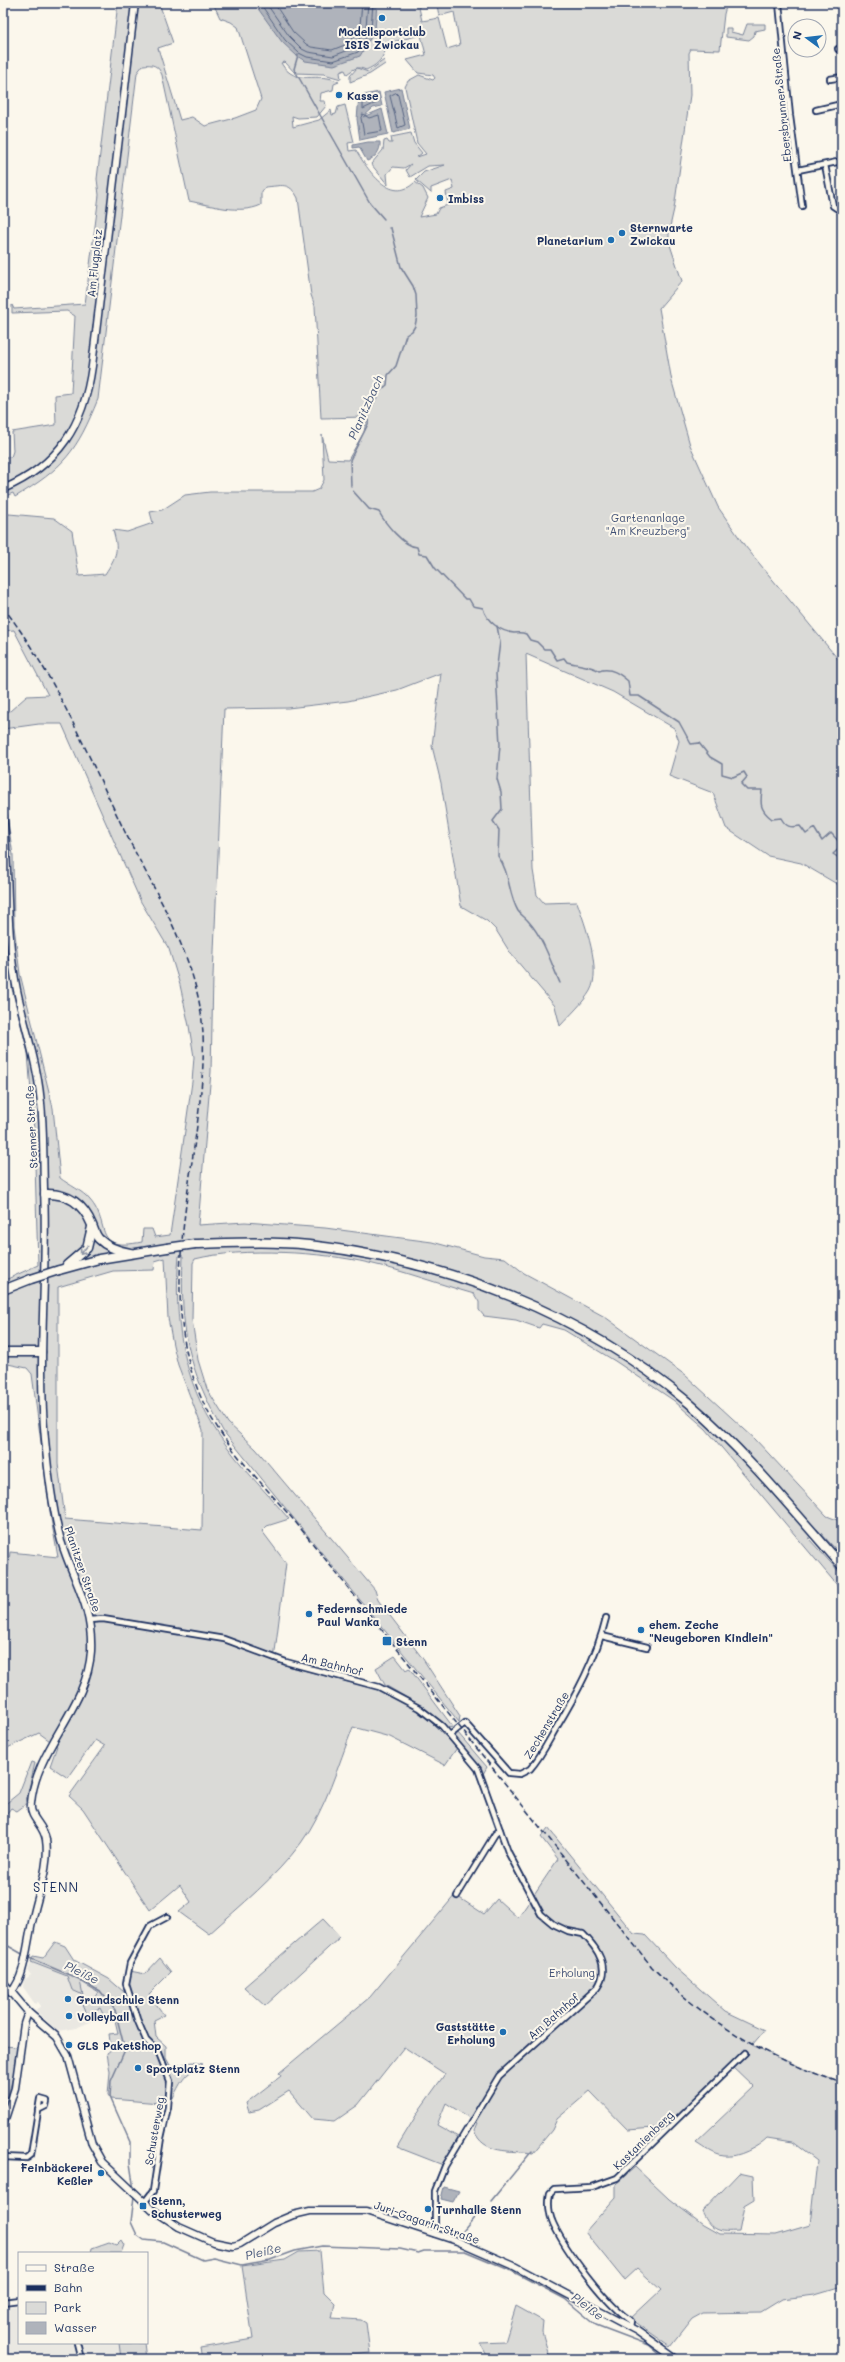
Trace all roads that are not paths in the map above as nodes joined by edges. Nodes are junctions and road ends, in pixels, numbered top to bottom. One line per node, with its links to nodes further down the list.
1 (135, 3): 12 (street, Am Flugplatz)
2 (779, 3): 9 (street, Ebersbrunner Straße)
3 (842, 77): 4 (street)
4 (830, 79)
5 (842, 104): 6 (street)
6 (816, 110)
7 (842, 161): 8 (street)
8 (825, 165): 9 (street); 11 (street)
9 (798, 170): 10 (street, Ebersbrunner Straße)
10 (802, 206)
11 (842, 212)
12 (3, 489)
13 (3, 815): 14 (street, Stenner Straße)
14 (44, 1194): 15 (highway); 20 (street, Stenner Straße)
15 (92, 1225): 16 (highway); 17 (highway, one-way to 17)
16 (130, 1253): 17 (highway); 22 (highway, bridge)
17 (61, 1269): 18 (highway, bridge)
18 (3, 1290)
19 (3, 1352): 20 (highway)
20 (41, 1352): 21 (street, Stenner Straße)
21 (45, 1440): 24 (street, Planitzer Straße)
22 (842, 1566)
23 (606, 1618): 25 (street, Zechenstraße)
24 (89, 1620): 27 (street, Am Bahnhof); 32 (street, Planitzer Straße)
25 (602, 1636): 26 (street); 27 (street, Zechenstraße)
26 (647, 1647)
27 (450, 1735): 28 (street, Am Bahnhof)
28 (500, 1830): 29 (street); 39 (street, Am Bahnhof)
29 (457, 1896)
30 (167, 1918): 38 (street, Schusterweg)
31 (3, 1982): 32 (street, Juri-Gagarin-Straße)
32 (11, 1993): 33 (street, Juri-Gagarin-Straße)
33 (28, 2012): 36 (street); 38 (street, Juri-Gagarin-Straße)
34 (746, 2054): 42 (street, Kastanienberg)
35 (38, 2110): 37 (street)
36 (3, 2125)
37 (3, 2157)
38 (144, 2203): 39 (street, Juri-Gagarin-Straße)
39 (435, 2234): 42 (street, Juri-Gagarin-Straße)
40 (18, 2300): 41 (street)
41 (3, 2302)
42 (630, 2327): 45 (street, Juri-Gagarin-Straße)
43 (77, 2344): 44 (street)
44 (82, 2359)
45 (676, 2359)

